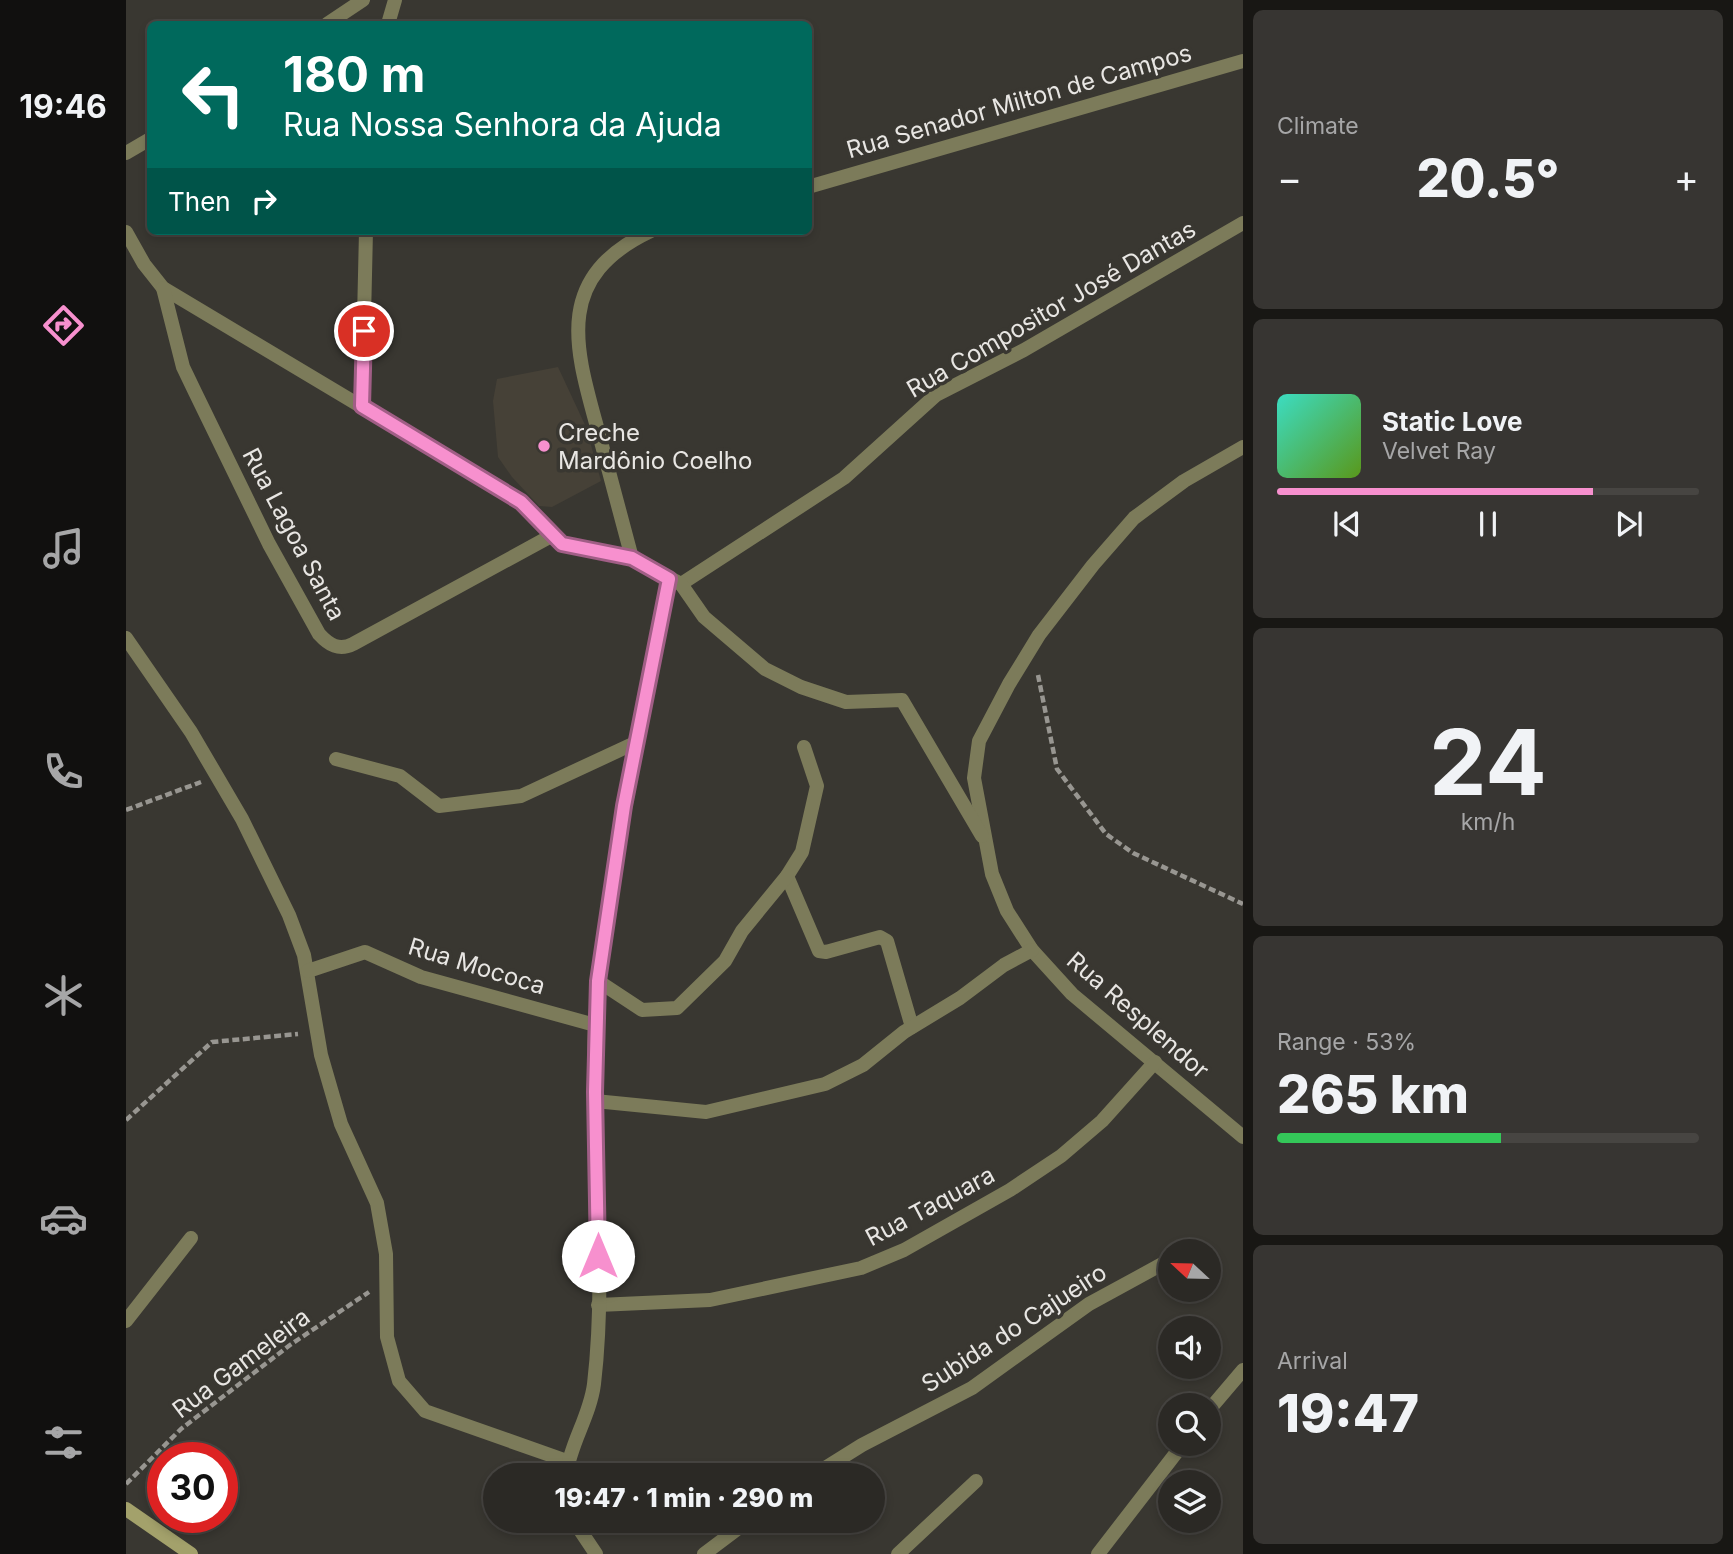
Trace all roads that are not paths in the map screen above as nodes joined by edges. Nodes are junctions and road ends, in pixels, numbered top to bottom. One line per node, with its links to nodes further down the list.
1 (363, 0): 3 (street)
2 (395, 0): 4 (street)
3 (332, 21)
4 (389, 21)
5 (1243, 61): 8 (street, Rua Senador Milton de Campos)
6 (147, 141): 7 (street)
7 (126, 153)
8 (812, 186)
9 (1243, 223): 18 (street, Rua Compositor José Dantas)
10 (126, 232): 13 (street)
11 (366, 235): 14 (street)
12 (642, 235): 17 (street)
13 (163, 288): 14 (street); 16 (street, Rua Lagoa Santa)
14 (362, 406): 16 (street)
15 (1243, 447): 23 (street, Rua Resplendor)
16 (551, 536): 17 (street)
17 (632, 558): 18 (street)
18 (675, 581): 20 (street); 23 (street)
19 (126, 638): 26 (street)
20 (637, 742): 22 (street); 27 (street)
21 (804, 747): 24 (street)
22 (336, 758)
23 (986, 843): 25 (street, Rua Resplendor)
24 (787, 876): 27 (street); 29 (street)
25 (1032, 950): 29 (street); 30 (street, Rua Resplendor)
26 (308, 971): 28 (street, Rua Mococa); 40 (street)
27 (598, 981): 28 (street)
28 (595, 1025): 31 (street)
29 (912, 1027): 31 (street)
30 (1155, 1062): 32 (street, Rua Resplendor); 35 (street, Rua Taquara)
31 (595, 1101): 35 (street)
32 (1243, 1137)
33 (191, 1238): 36 (street)
34 (1158, 1266): 42 (street, Subida do Cajueiro)
35 (598, 1306): 41 (street)
36 (126, 1321)
37 (1243, 1370): 38 (street)
38 (1221, 1396)
39 (1174, 1456): 51 (street)
40 (554, 1463)
41 (568, 1463)
42 (834, 1463)
43 (976, 1481): 50 (street)
44 (126, 1508): 47 (main road)
45 (582, 1533): 48 (street)
46 (732, 1533): 49 (street)
47 (191, 1554)
48 (596, 1554)
49 (704, 1554)
50 (898, 1554)
51 (1098, 1554)

